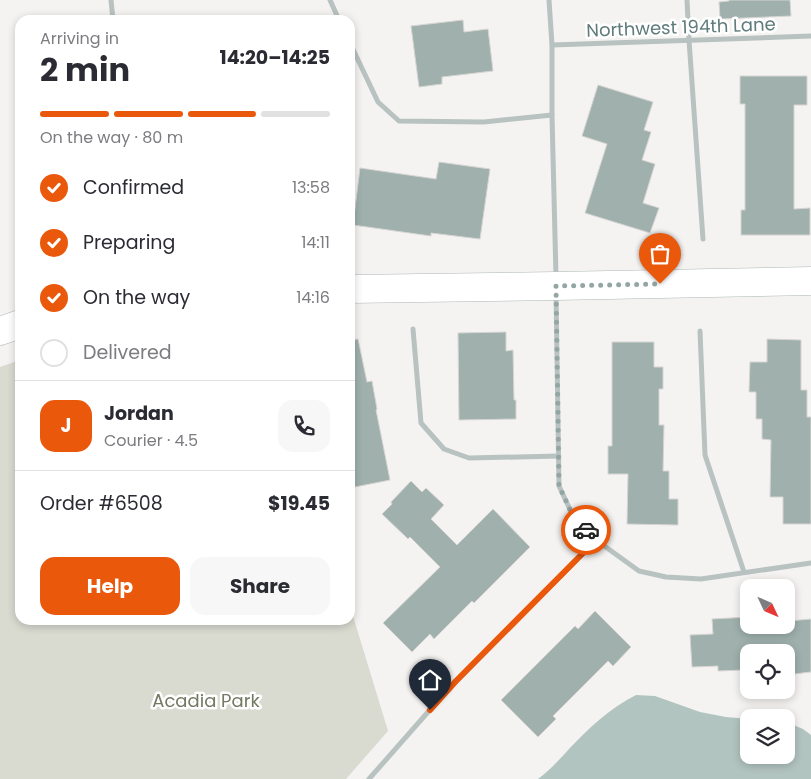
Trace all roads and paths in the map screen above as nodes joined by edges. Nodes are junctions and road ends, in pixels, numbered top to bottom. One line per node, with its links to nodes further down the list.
1 (111, 0): 5 (street)
2 (330, 0): 6 (street)
3 (549, 0): 9 (street)
4 (687, 0): 8 (street)
5 (112, 15)
6 (337, 15)
7 (811, 36): 8 (street, Northwest 194th Lane)
8 (689, 40): 9 (street, Northwest 194th Lane); 12 (street)
9 (552, 45): 11 (street)
10 (355, 54): 11 (street)
11 (552, 115): 14 (street)
12 (703, 239)
13 (811, 281): 14 (street)
14 (556, 286): 15 (street); 20 (street)
15 (355, 289)
16 (15, 326): 18 (street)
17 (413, 329): 20 (street)
18 (0, 331)
19 (700, 331): 23 (street)
20 (558, 456): 21 (street)
21 (596, 540): 23 (street); 24 (street)
22 (811, 563): 23 (street)
23 (744, 572)
24 (369, 779)

